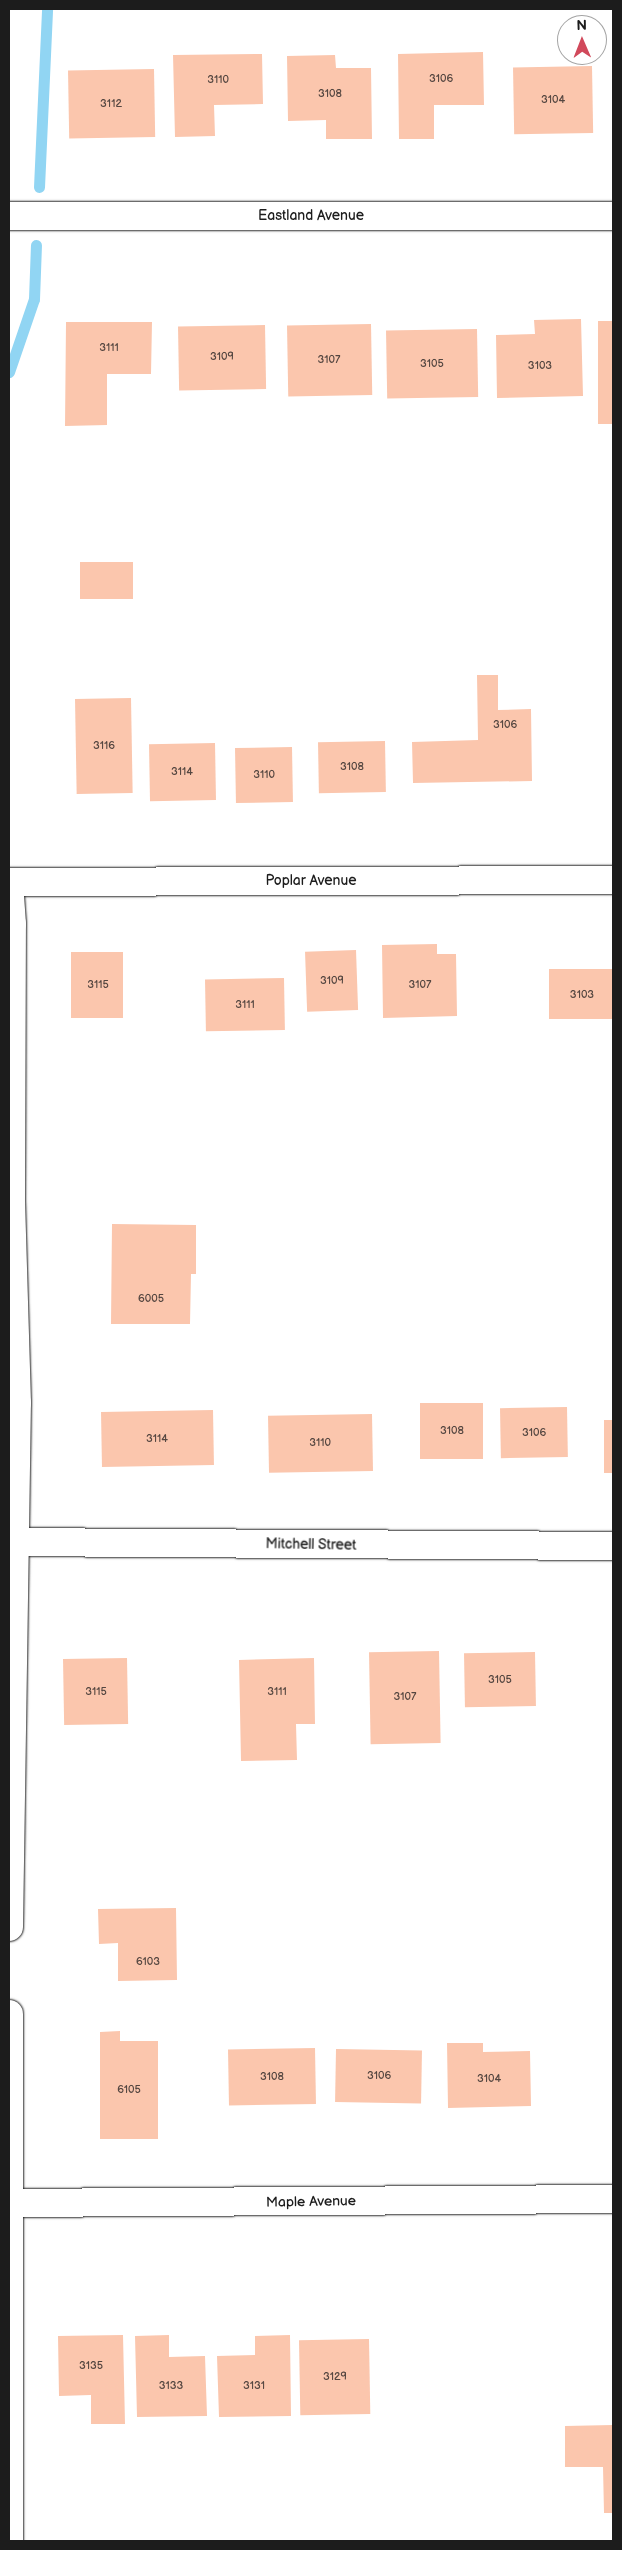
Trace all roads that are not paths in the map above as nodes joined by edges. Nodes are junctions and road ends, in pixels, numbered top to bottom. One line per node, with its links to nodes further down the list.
1 (9, 216): 2 (street, Eastland Avenue)
2 (613, 216)
3 (613, 880): 4 (street, Poplar Avenue)
4 (9, 882): 5 (street)
5 (12, 1542): 6 (street, Mitchell Street); 7 (street)
6 (613, 1546)
7 (9, 1927)
8 (9, 2014): 10 (street)
9 (613, 2200): 10 (street, Maple Avenue)
10 (9, 2203): 11 (street)
11 (9, 2541)

